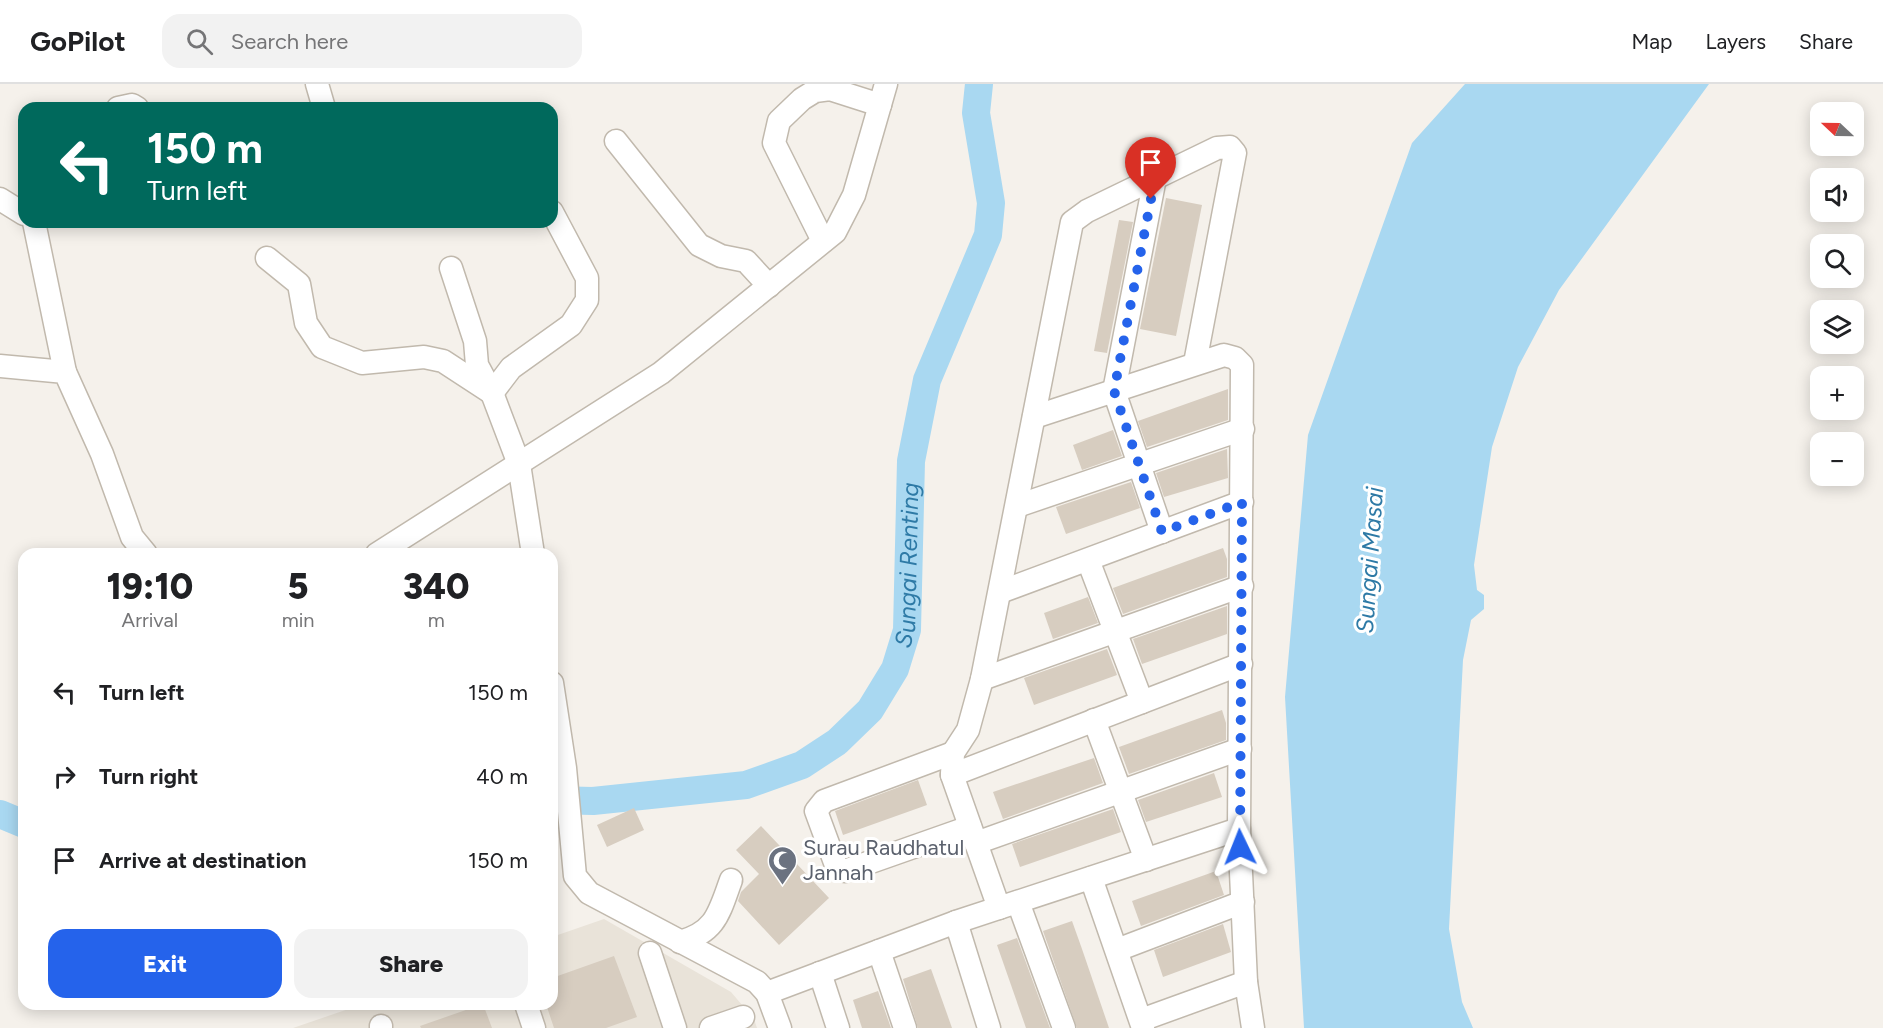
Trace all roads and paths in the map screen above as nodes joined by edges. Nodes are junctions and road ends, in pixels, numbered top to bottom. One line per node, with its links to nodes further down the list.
1 (317, 84): 4 (street)
2 (829, 86): 3 (street); 11 (street)
3 (883, 95): 11 (street)
4 (322, 102)
5 (616, 141): 14 (street)
6 (1155, 178): 15 (street); 18 (street); 20 (street)
7 (0, 199): 8 (street)
8 (18, 210)
9 (558, 223): 19 (street)
10 (35, 228): 17 (street)
11 (823, 241): 14 (street)
12 (267, 258): 19 (street)
13 (451, 268): 19 (street)
14 (768, 286): 22 (street)
15 (1195, 363): 18 (street); 21 (street)
16 (0, 366): 17 (street)
17 (65, 372): 27 (street)
18 (1114, 391): 20 (street); 23 (street)
19 (492, 393): 22 (street)
20 (1034, 417): 25 (street)
21 (1243, 429): 23 (street); 24 (street)
22 (519, 464): 28 (street); 29 (street)
23 (1138, 466): 25 (street); 26 (street)
24 (1242, 502): 26 (street); 31 (street)
25 (1017, 506): 32 (street)
26 (1162, 532): 30 (street)
27 (141, 548)
28 (386, 548)
29 (532, 548)
30 (1088, 560): 32 (street); 33 (street)
31 (1242, 586): 33 (street); 34 (street)
32 (1000, 592): 35 (street)
33 (1116, 631): 35 (street); 36 (street)
34 (1241, 664): 36 (street); 40 (street)
35 (982, 680): 39 (street)
36 (1142, 702): 37 (street)
37 (1094, 720): 41 (street); 43 (street)
38 (558, 722): 52 (street)
39 (968, 730): 41 (street); 42 (street)
40 (1240, 748): 43 (street); 44 (street)
41 (1001, 756): 42 (street)
42 (953, 764): 45 (street); 45 (street)
43 (1120, 791): 45 (street); 46 (street)
44 (1239, 829): 46 (street); 49 (street)
45 (973, 835): 50 (street)
46 (1146, 860): 47 (street)
47 (1091, 878): 50 (street); 53 (street)
48 (731, 880): 52 (street)
49 (1243, 902): 53 (street); 57 (street)
50 (1008, 905): 51 (street); 69 (street)
51 (956, 922): 54 (street); 68 (street)
52 (680, 942): 58 (street)
53 (1117, 950): 61 (street)
54 (879, 951): 56 (street); 67 (street)
55 (650, 953): 63 (street)
56 (820, 974): 58 (street); 66 (street)
57 (1246, 982): 61 (street); 70 (street)
58 (767, 993): 65 (street)
59 (528, 1010): 62 (street)
60 (743, 1017): 64 (street)
61 (1142, 1024)
62 (534, 1028)
63 (675, 1028)
64 (711, 1028)
65 (780, 1028)
66 (837, 1028)
67 (905, 1028)
68 (989, 1028)
69 (1064, 1028)
70 (1253, 1028)

